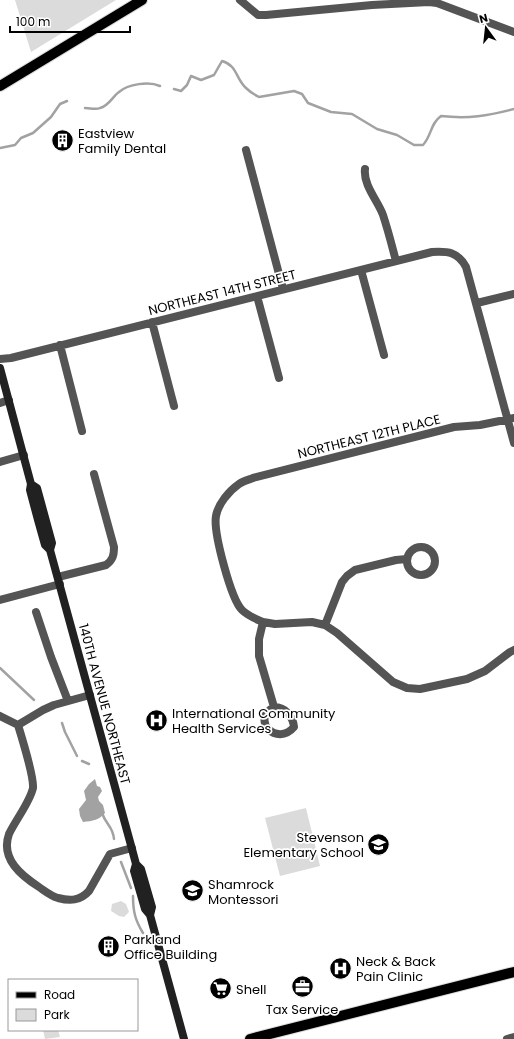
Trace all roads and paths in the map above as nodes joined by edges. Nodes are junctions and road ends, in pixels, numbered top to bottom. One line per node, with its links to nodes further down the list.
1 (142, 0): 5 (main road)
2 (240, 0): 3 (street)
3 (438, 2): 4 (street)
4 (514, 32)
5 (0, 86)
6 (246, 150): 10 (street)
7 (365, 169): 8 (street)
8 (396, 261): 9 (street, NORTHEAST 14TH STREET); 13 (street, NORTHEAST 14TH STREET)
9 (361, 270): 10 (street, NORTHEAST 14TH STREET); 16 (street)
10 (283, 289): 12 (street, NORTHEAST 14TH STREET)
11 (514, 294): 13 (street)
12 (257, 296): 14 (street, NORTHEAST 14TH STREET); 19 (street)
13 (476, 303): 23 (street)
14 (152, 322): 15 (street, NORTHEAST 14TH STREET); 22 (street)
15 (60, 346): 17 (street, NORTHEAST 14TH STREET); 24 (street)
16 (384, 354)
17 (0, 358)
18 (0, 368): 20 (main road, 140TH AVENUE NORTHEAST)
19 (279, 378)
20 (9, 400): 21 (street); 26 (main road, 140TH AVENUE NORTHEAST)
21 (0, 403)
22 (174, 406)
23 (511, 419): 25 (street); 33 (street, NORTHEAST 12TH PLACE)
24 (82, 431)
25 (514, 443)
26 (24, 456): 27 (street); 30 (main road, 140TH AVENUE NORTHEAST)
27 (0, 462)
28 (94, 474): 30 (street)
29 (407, 559): 34 (street)
30 (59, 580): 31 (street); 36 (main road, 140TH AVENUE NORTHEAST)
31 (0, 600)
32 (36, 612): 37 (street)
33 (263, 622): 34 (street); 38 (street)
34 (325, 625): 35 (street)
35 (514, 650)
36 (90, 695): 37 (street); 41 (main road, 140TH AVENUE NORTHEAST)
37 (68, 701): 40 (street)
38 (274, 707)
39 (0, 716): 40 (street)
40 (18, 725): 41 (street)
41 (132, 848): 44 (main road, 140TH AVENUE NORTHEAST)
42 (514, 972): 45 (main road)
43 (514, 1037): 46 (street)
44 (184, 1039)
45 (250, 1039)
46 (507, 1039)

